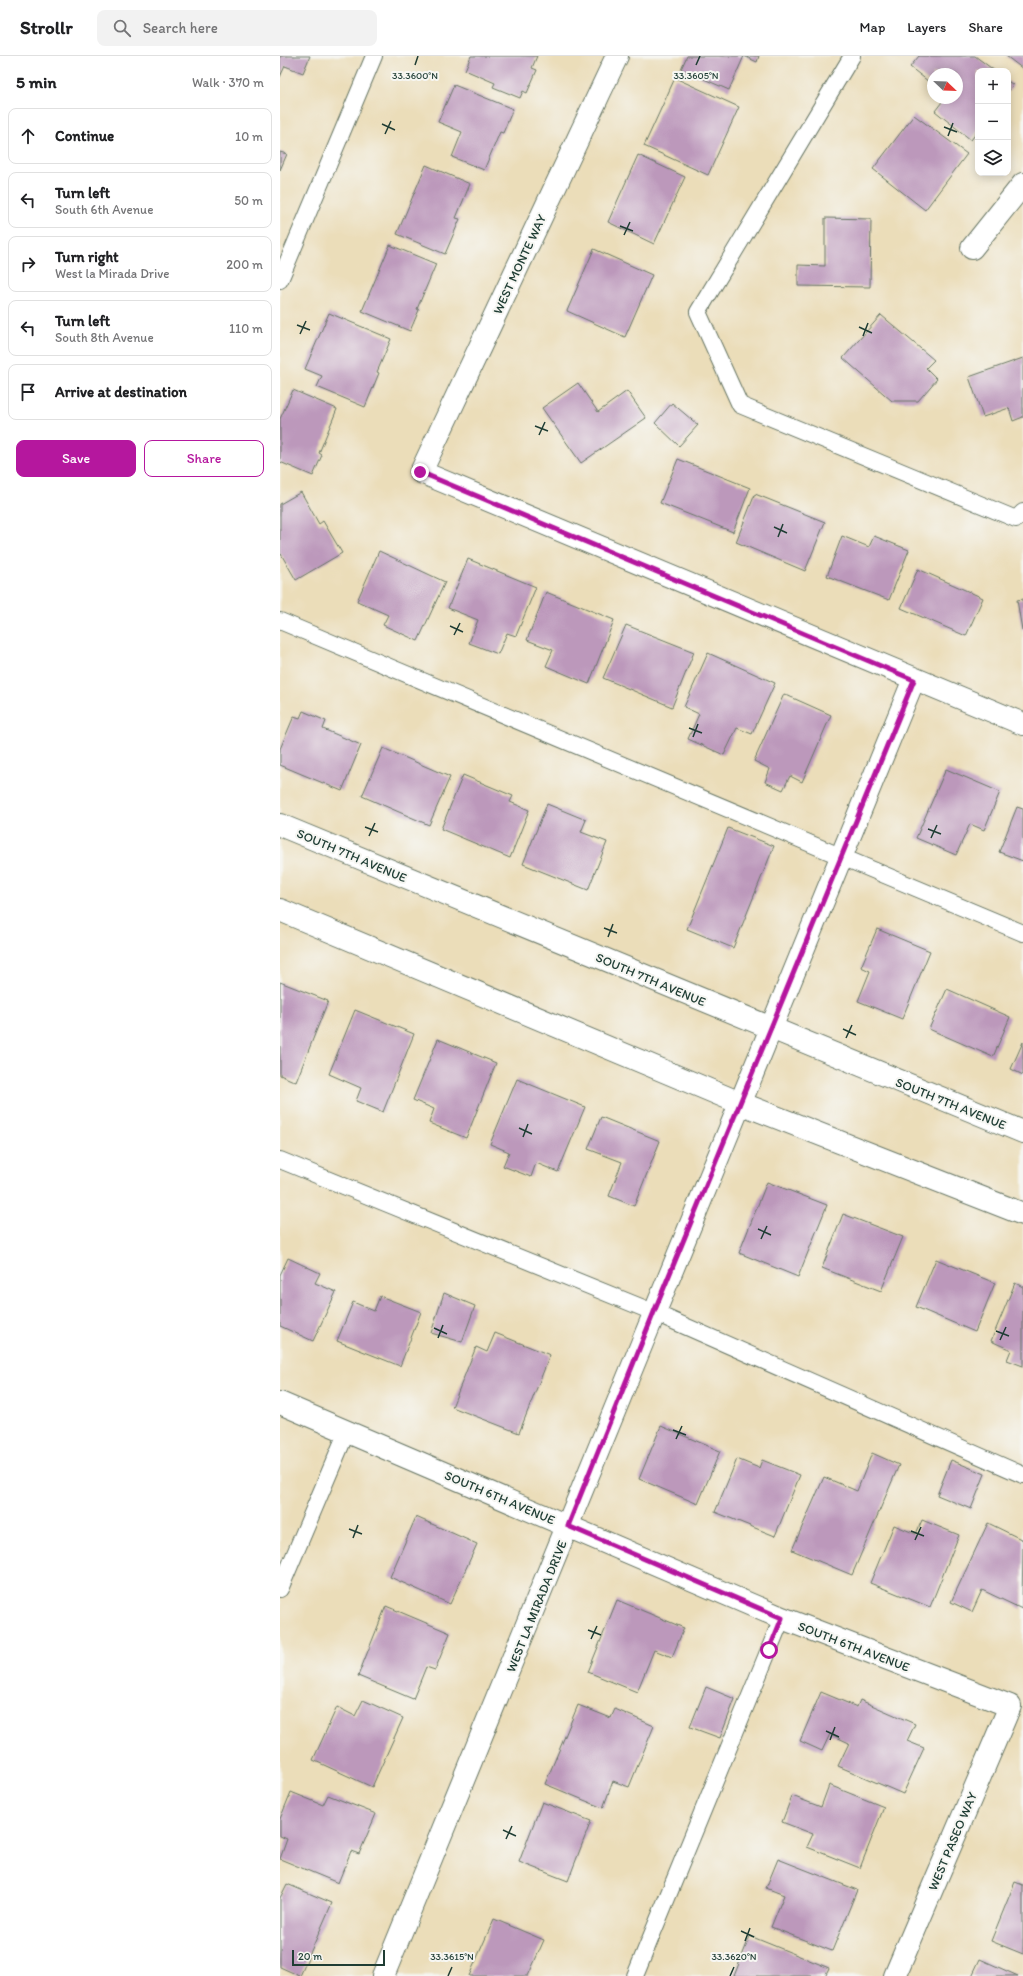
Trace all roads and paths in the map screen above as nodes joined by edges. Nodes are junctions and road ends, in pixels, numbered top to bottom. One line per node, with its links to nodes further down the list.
1 (374, 56): 6 (lane)
2 (617, 56): 9 (street, WEST MONTE WAY)
3 (852, 56): 7 (lane)
4 (1023, 184): 5 (street)
5 (972, 248)
6 (280, 280)
7 (1023, 512)
8 (280, 621): 12 (lane)
9 (914, 680): 10 (street); 12 (street, WEST LA MIRADA DRIVE)
10 (1023, 724)
11 (280, 825): 15 (street, SOUTH 7TH AVENUE)
12 (841, 857): 14 (lane); 15 (street, WEST LA MIRADA DRIVE)
13 (280, 910): 16 (street)
14 (1023, 933)
15 (771, 1029): 16 (street, WEST LA MIRADA DRIVE); 17 (street, SOUTH 7TH AVENUE)
16 (740, 1103): 19 (street); 20 (street, WEST LA MIRADA DRIVE)
17 (1023, 1132)
18 (280, 1160): 20 (lane)
19 (1023, 1214)
20 (654, 1312): 23 (lane); 24 (street, WEST LA MIRADA DRIVE)
21 (280, 1403): 22 (street, SOUTH 6TH AVENUE)
22 (347, 1431): 24 (street, SOUTH 6TH AVENUE); 25 (lane)
23 (1023, 1475)
24 (568, 1526): 26 (street, SOUTH 6TH AVENUE); 28 (street, WEST LA MIRADA DRIVE)
25 (280, 1589)
26 (782, 1618): 27 (street, SOUTH 6TH AVENUE); 29 (lane)
27 (1010, 1706): 30 (street, WEST PASEO WAY)
28 (383, 1976)
29 (635, 1976)
30 (895, 1976)

